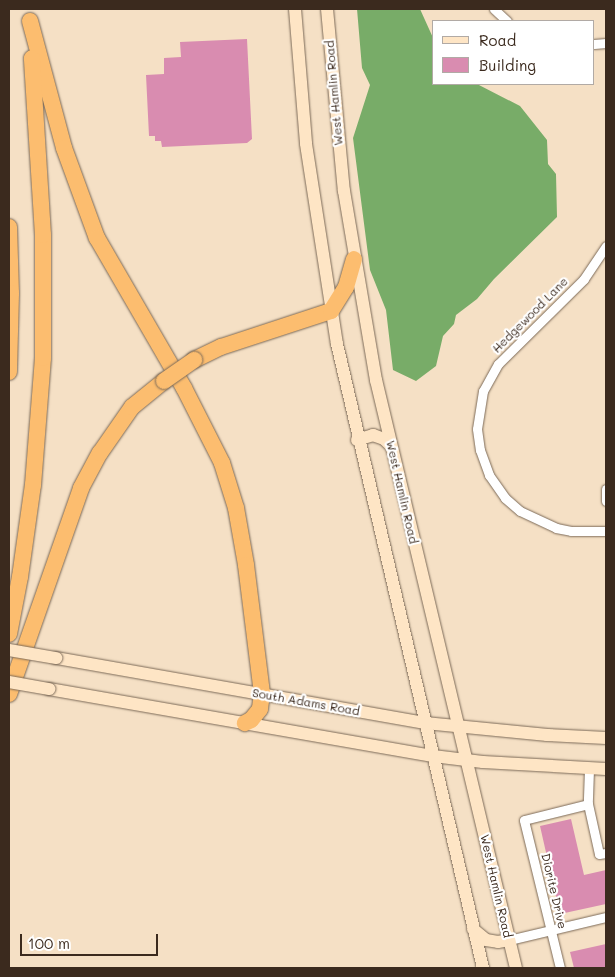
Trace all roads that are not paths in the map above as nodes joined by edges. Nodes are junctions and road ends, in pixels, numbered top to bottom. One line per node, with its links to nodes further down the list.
1 (295, 9): 9 (main road)
2 (327, 9): 8 (main road, West Hamlin Road)
3 (494, 9): 5 (street)
4 (29, 15): 16 (highway); 20 (highway)
5 (506, 20)
6 (9, 227): 10 (highway)
7 (606, 246): 15 (street, Hedgewood Lane)
8 (354, 259): 9 (highway); 12 (main road, West Hamlin Road)
9 (331, 310): 11 (main road); 19 (highway, bridge)
10 (9, 372)
11 (357, 440): 12 (main road); 22 (main road)
12 (391, 446): 23 (main road, West Hamlin Road)
13 (606, 489): 14 (street)
14 (606, 501)
15 (606, 531)
16 (9, 634)
17 (9, 650): 20 (main road, South Adams Road, bridge)
18 (9, 682): 21 (main road, bridge)
19 (9, 694)
20 (262, 694): 21 (highway); 22 (main road, South Adams Road)
21 (244, 723): 25 (main road)
22 (425, 723): 23 (main road, South Adams Road); 25 (main road)
23 (458, 728): 24 (main road, South Adams Road); 26 (main road, West Hamlin Road)
24 (606, 738)
25 (433, 756): 26 (main road); 32 (main road)
26 (466, 760): 27 (main road); 34 (main road, West Hamlin Road)
27 (589, 769): 28 (main road); 29 (street)
28 (606, 769)
29 (588, 804): 30 (street); 33 (street, Diorite Drive)
30 (606, 853)
31 (606, 917): 33 (street)
32 (474, 929): 34 (main road); 35 (main road)
33 (550, 930): 34 (street); 37 (street, Diorite Drive)
34 (509, 940): 36 (main road, West Hamlin Road)
35 (483, 968)
36 (516, 968)
37 (560, 968)

